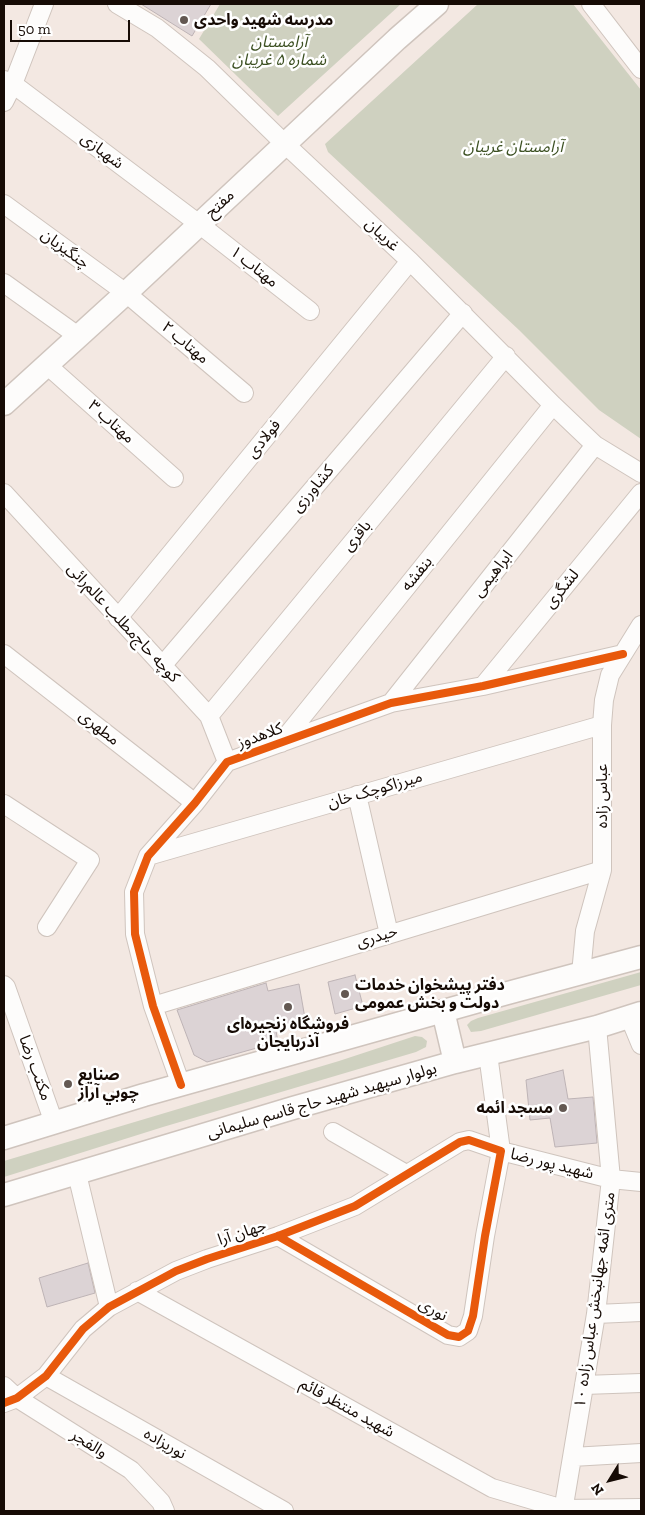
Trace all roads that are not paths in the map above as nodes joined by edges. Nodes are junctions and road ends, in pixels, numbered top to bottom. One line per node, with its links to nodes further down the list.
1 (44, 4): 6 (street)
2 (117, 4): 8 (street, غریبان)
3 (437, 4): 8 (main road, مفتح)
4 (591, 4): 5 (street)
5 (641, 69)
6 (8, 82): 7 (street); 10 (street, شهبازی)
7 (4, 102)
8 (285, 144): 10 (main road, مفتح); 11 (street, غریبان)
9 (4, 204): 13 (street, چنگیزیان)
10 (199, 224): 13 (main road, مفتح); 14 (street, مهتاب ۱)
11 (410, 261): 15 (street, غریبان); 27 (street, فولادی)
12 (4, 283): 16 (street)
13 (126, 293): 16 (main road, مفتح); 19 (street, مهتاب ۲)
14 (310, 311)
15 (463, 313): 17 (street, غریبان); 31 (street, کشاورزی)
16 (78, 336): 18 (main road, مفتح)
17 (506, 356): 21 (street, غریبان); 34 (street, باقری)
18 (47, 364): 20 (main road, مفتح); 24 (street, مهتاب ۳)
19 (244, 393)
20 (4, 404)
21 (553, 405): 22 (street, غریبان); 36 (street, بنفشه)
22 (595, 444): 23 (street, غریبان); 33 (street, ابراهیمی)
23 (641, 473)
24 (174, 478)
25 (4, 493): 27 (street, کوچه حاج‌مطلب عالم‌رائی)
26 (641, 493): 32 (street, لشگری)
27 (118, 618): 31 (street, کوچه حاج‌مطلب عالم‌رائی)
28 (641, 624): 30 (street, عباس زاده)
29 (4, 654): 39 (street, مطهری)
30 (623, 654): 32 (street, کلاهدوز); 35 (street, عباس زاده)
31 (162, 666): 34 (street, کوچه حاج‌مطلب عالم‌رائی)
32 (483, 686): 33 (street, کلاهدوز)
33 (391, 703): 36 (street, کلاهدوز)
34 (209, 716): 37 (street, کوچه حاج‌مطلب عالم‌رائی)
35 (602, 725): 38 (street, میرزاکوچک خان); 42 (street, عباس زاده)
36 (281, 743): 37 (street, کلاهدوز)
37 (227, 762): 39 (street, کلاهدوز)
38 (357, 795): 41 (street, میرزاکوچک خان); 44 (street)
39 (195, 803): 41 (street, کلاهدوز)
40 (4, 804): 43 (street)
41 (148, 856): 48 (street, کلاهدوز)
42 (602, 870): 44 (street, حیدری); 46 (street, عباس زاده)
43 (47, 927)
44 (389, 934): 48 (street, حیدری)
45 (641, 957): 46 (main road)
46 (581, 974): 49 (main road)
47 (4, 985): 56 (street, مکتب رضا)
48 (153, 1006): 55 (street, کلاهدوز)
49 (443, 1011): 54 (main road); 55 (main road)
50 (635, 1014): 51 (main road, بولوار سپهبد شهید حاج قاسم سلیمانی); 52 (street)
51 (597, 1028): 53 (main road, بولوار سپهبد شهید حاج قاسم سلیمانی); 62 (street, ۱۰ متری ائمه جهانبخش عباس زاده)
52 (641, 1045)
53 (488, 1054): 54 (main road, بولوار سپهبد شهید حاج قاسم سلیمانی); 59 (street, شهید پور رضا)
54 (455, 1062): 60 (main road, بولوار سپهبد شهید حاج قاسم سلیمانی)
55 (181, 1085): 56 (main road)
56 (54, 1123): 58 (main road)
57 (333, 1132): 61 (street)
58 (4, 1138)
59 (501, 1151): 61 (street, جهان آرا); 62 (street, شهید پور رضا); 65 (street, نوری)
60 (78, 1174): 64 (main road, بولوار سپهبد شهید حاج قاسم سلیمانی); 67 (street)
61 (406, 1174): 65 (street, جهان آرا)
62 (611, 1179): 63 (street, شهید پور رضا); 69 (street, ۱۰ متری ائمه جهانبخش عباس زاده)
63 (641, 1182)
64 (4, 1195)
65 (278, 1236): 66 (street, جهان آرا)
66 (137, 1291): 67 (street, جهان آرا); 78 (street, شهید منتظر قائم)
67 (109, 1307): 70 (street, جهان آرا)
68 (641, 1312): 69 (street)
69 (596, 1314): 72 (street, ۱۰ متری ائمه جهانبخش عباس زاده)
70 (46, 1376): 74 (street, جهان آرا); 80 (street, نوریزاده)
71 (641, 1382): 72 (street)
72 (584, 1385): 76 (street, ۱۰ متری ائمه جهانبخش عباس زاده)
73 (4, 1386): 74 (street, والفجر)
74 (10, 1401): 79 (street, والفجر)
75 (641, 1453): 76 (street)
76 (572, 1457): 78 (street, ۱۰ متری ائمه جهانبخش عباس زاده)
77 (641, 1508): 78 (street, شهید منتظر قائم)
78 (563, 1510)
79 (165, 1511)
80 (284, 1511)

